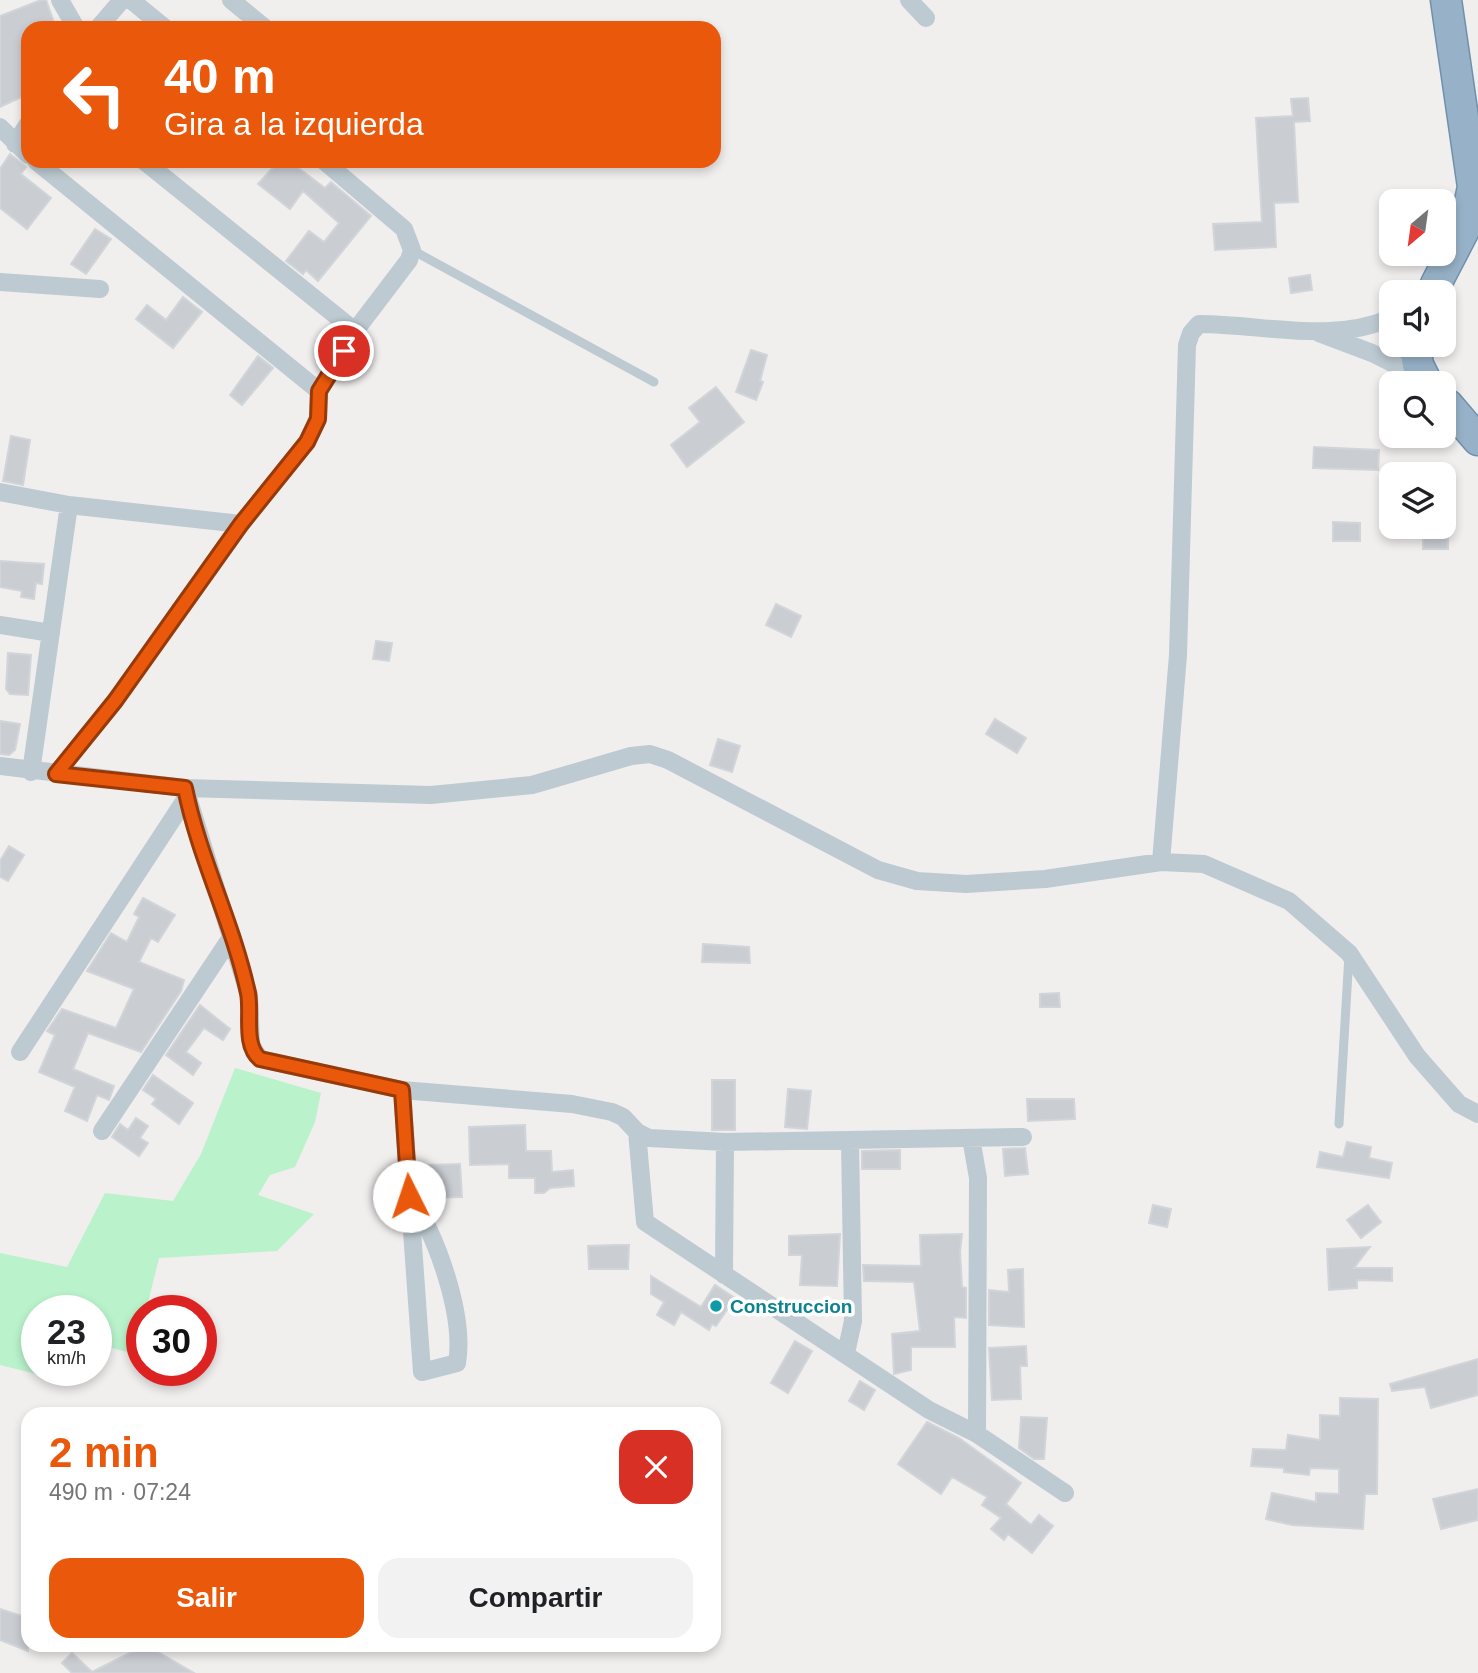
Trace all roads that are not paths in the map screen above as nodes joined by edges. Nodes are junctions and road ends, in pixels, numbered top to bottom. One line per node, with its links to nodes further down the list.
1 (60, 0): 8 (street)
2 (122, 0): 9 (street)
3 (131, 0): 10 (street)
4 (231, 0): 11 (street)
5 (909, 0): 7 (street)
6 (1446, 0): 17 (highway)
7 (926, 18)
8 (72, 21)
9 (104, 21)
10 (156, 21)
11 (256, 21)
12 (0, 127): 13 (street)
13 (21, 148)
14 (45, 168): 29 (street)
15 (153, 168): 25 (street)
16 (332, 168): 18 (street)
17 (1476, 192): 20 (highway)
18 (412, 250): 25 (street); 28 (lane)
19 (1478, 260): 21 (highway)
20 (1437, 280)
21 (1442, 280)
22 (0, 282): 23 (street)
23 (100, 289)
24 (1379, 324): 26 (street)
25 (355, 331): 29 (street)
26 (1315, 332): 27 (street); 43 (street)
27 (1407, 371)
28 (653, 382)
29 (319, 391): 36 (street)
30 (1456, 409): 32 (highway)
31 (1456, 415): 33 (highway)
32 (1478, 419)
33 (1478, 440)
34 (0, 492): 35 (street)
35 (69, 505): 36 (street); 38 (street)
36 (241, 524): 41 (street)
37 (0, 625): 38 (street)
38 (51, 633): 40 (street)
39 (0, 766): 40 (street)
40 (32, 772): 41 (street)
41 (56, 774): 42 (street)
42 (186, 792): 43 (street); 44 (street); 46 (street)
43 (1161, 862): 45 (street)
44 (232, 936): 47 (street); 50 (street)
45 (1349, 953): 48 (street); 49 (lane)
46 (20, 1052)
47 (402, 1090): 51 (street); 56 (street)
48 (1478, 1114)
49 (1339, 1124)
50 (102, 1131)
51 (637, 1132): 55 (street); 57 (street)
52 (1023, 1137): 53 (street)
53 (971, 1138): 54 (street); 59 (street)
54 (850, 1141): 55 (street); 58 (street)
55 (725, 1142): 57 (street)
56 (409, 1196): 56 (street)
57 (724, 1275): 58 (street)
58 (846, 1353): 59 (street)
59 (977, 1434): 60 (street)
60 (1065, 1493)

